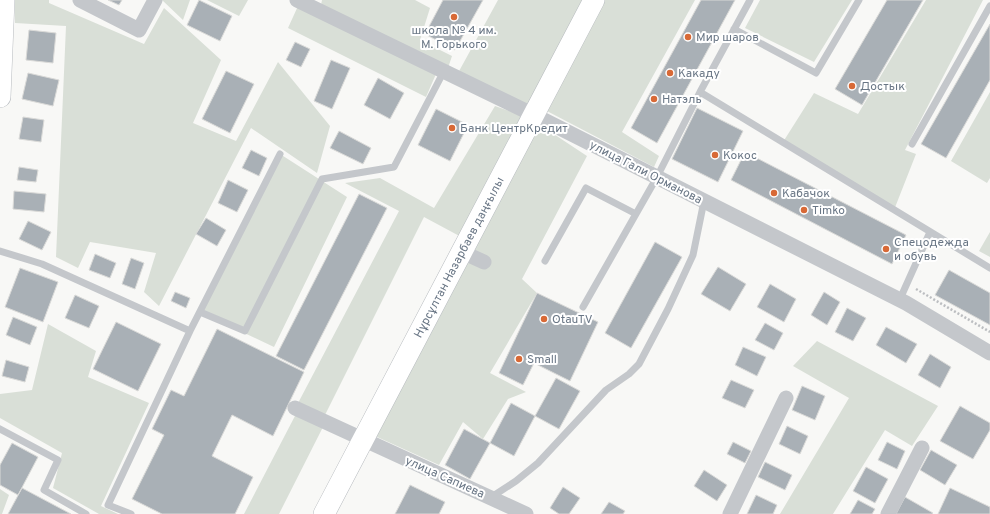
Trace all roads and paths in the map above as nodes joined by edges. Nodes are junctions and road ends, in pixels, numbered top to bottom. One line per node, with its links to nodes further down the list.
1 (4, 0): 13 (main road)
2 (80, 0): 3 (street)
3 (155, 0)
4 (297, 0): 8 (street, улица Гали Орманова)
5 (594, 0): 14 (main road, Нұрсұлтан Назарбаев даңғылы)
6 (750, 0): 10 (lane)
7 (859, 0): 10 (lane)
8 (315, 4): 11 (street, улица Гали Орманова)
9 (990, 6): 15 (lane)
10 (734, 29): 12 (lane)
11 (444, 71): 14 (street, улица Гали Орманова); 29 (lane)
12 (700, 92): 17 (lane); 20 (lane)
13 (0, 97)
14 (534, 115): 17 (street, улица Гали Орманова); 22 (main road, Нұрсұлтан Назарбаев даңғылы)
15 (912, 144)
16 (280, 154): 29 (lane)
17 (657, 178): 18 (street, улица Гали Орманова); 19 (lane)
18 (704, 201): 27 (street, улица Гали Орманова); 38 (lane)
19 (636, 214): 23 (lane); 28 (lane)
20 (930, 232): 25 (lane); 26 (lane)
21 (0, 251): 30 (lane)
22 (462, 252): 24 (street); 36 (main road, Нұрсұлтан Назарбаев даңғылы)
23 (545, 261)
24 (484, 262)
25 (990, 268)
26 (907, 284): 27 (lane); 31 (path)
27 (900, 299): 32 (street, улица Гали Орманова)
28 (583, 307)
29 (200, 312): 30 (lane)
30 (190, 331): 41 (lane)
31 (990, 332)
32 (990, 353)
33 (786, 398): 43 (street)
34 (295, 408): 36 (street, улица Сапиева)
35 (0, 429): 40 (lane)
36 (364, 441): 38 (street, улица Сапиева); 42 (main road, Нұрсұлтан Назарбаев даңғылы)
37 (922, 448): 44 (street)
38 (490, 498): 39 (street, улица Сапиева)
39 (520, 513)
40 (86, 514)
41 (130, 514)
42 (324, 514)
43 (730, 514)
44 (888, 514)

